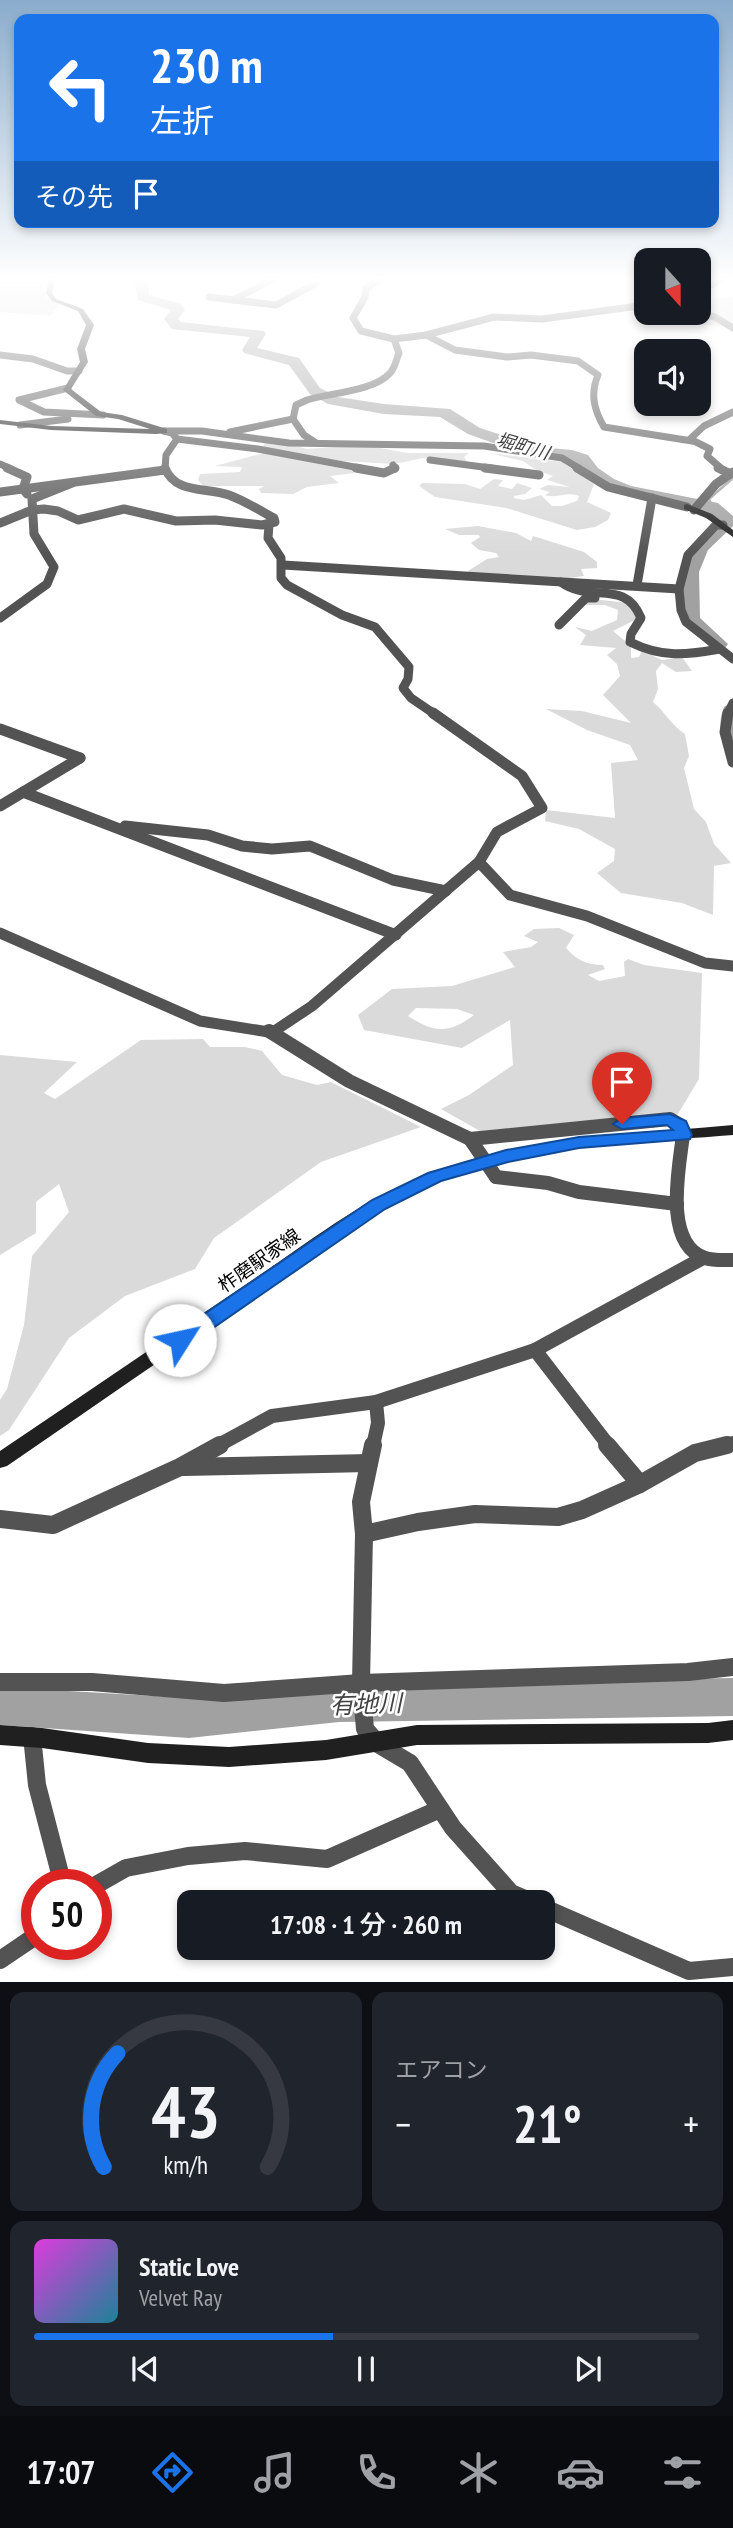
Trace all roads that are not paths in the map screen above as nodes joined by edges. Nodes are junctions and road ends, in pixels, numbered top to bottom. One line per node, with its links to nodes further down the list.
1 (73, 371): 4 (street)
2 (391, 371): 8 (street)
3 (594, 371): 14 (street)
4 (79, 372): 5 (main road)
5 (68, 388): 7 (main road); 7 (street)
6 (733, 412): 14 (street)
7 (103, 415): 10 (street); 11 (main road)
8 (293, 419): 12 (street); 15 (street)
9 (0, 422): 10 (main road)
10 (20, 425): 11 (main road)
11 (163, 431): 12 (street); 13 (street)
12 (221, 433): 15 (street)
13 (177, 439): 20 (street); 21 (street)
14 (692, 441): 22 (street)
15 (318, 444): 16 (street)
16 (548, 456): 19 (street); 27 (street)
17 (430, 460): 19 (street)
18 (0, 464): 25 (street)
19 (470, 465): 23 (street)
20 (393, 466)
21 (165, 470): 24 (street); 32 (street)
22 (731, 472): 29 (street)
23 (539, 475)
24 (72, 483): 25 (street); 28 (street)
25 (23, 489): 26 (street); 28 (street)
26 (0, 492)
27 (652, 498): 29 (street); 37 (street)
28 (32, 499): 30 (street)
29 (690, 509): 33 (main road)
30 (32, 510): 31 (street); 32 (street); 40 (street)
31 (0, 523)
32 (269, 525): 35 (street)
33 (723, 525): 34 (main road); 38 (street)
34 (733, 534)
35 (283, 565): 36 (street); 50 (street)
36 (560, 582): 37 (street); 39 (street)
37 (637, 585): 38 (street)
38 (679, 589): 42 (street)
39 (604, 594): 41 (street); 42 (street)
40 (0, 618)
41 (559, 625)
42 (720, 649): 43 (street)
43 (733, 658)
44 (733, 703): 46 (street)
45 (0, 729): 47 (street)
46 (733, 762)
47 (23, 792): 48 (street); 49 (street)
48 (0, 806)
49 (115, 827): 51 (street); 53 (street)
50 (479, 862): 51 (street); 54 (street)
51 (446, 891): 53 (street)
52 (0, 933): 55 (street)
53 (396, 935): 55 (street)
54 (733, 967)
55 (273, 1032): 58 (street)
56 (733, 1130): 57 (main road, 柞磨駅家線)
57 (683, 1135): 58 (street); 59 (street); 65 (main road, 柞磨駅家線)
58 (470, 1139): 59 (street, bridge)
59 (677, 1204): 60 (street)
60 (703, 1258): 61 (street); 62 (street)
61 (733, 1261)
62 (536, 1350): 63 (street); 68 (street)
63 (376, 1402): 66 (street); 67 (street)
64 (733, 1443): 68 (street)
65 (0, 1461)
66 (369, 1463): 67 (street); 70 (street)
67 (180, 1467): 69 (street)
68 (640, 1484): 70 (street)
69 (0, 1519)
70 (364, 1535): 73 (street)
71 (733, 1667): 73 (street)
72 (0, 1682): 73 (street)
73 (361, 1683): 77 (street)
74 (733, 1730): 77 (main road)
75 (0, 1735): 76 (main road)
76 (32, 1736): 77 (main road); 79 (street)
77 (371, 1736): 78 (street)
78 (440, 1809): 80 (street); 81 (street)
79 (60, 1869)
80 (112, 1876)
81 (508, 1890)
82 (555, 1913): 85 (street)
83 (21, 1946): 84 (street)
84 (0, 1960)
85 (733, 1967)

